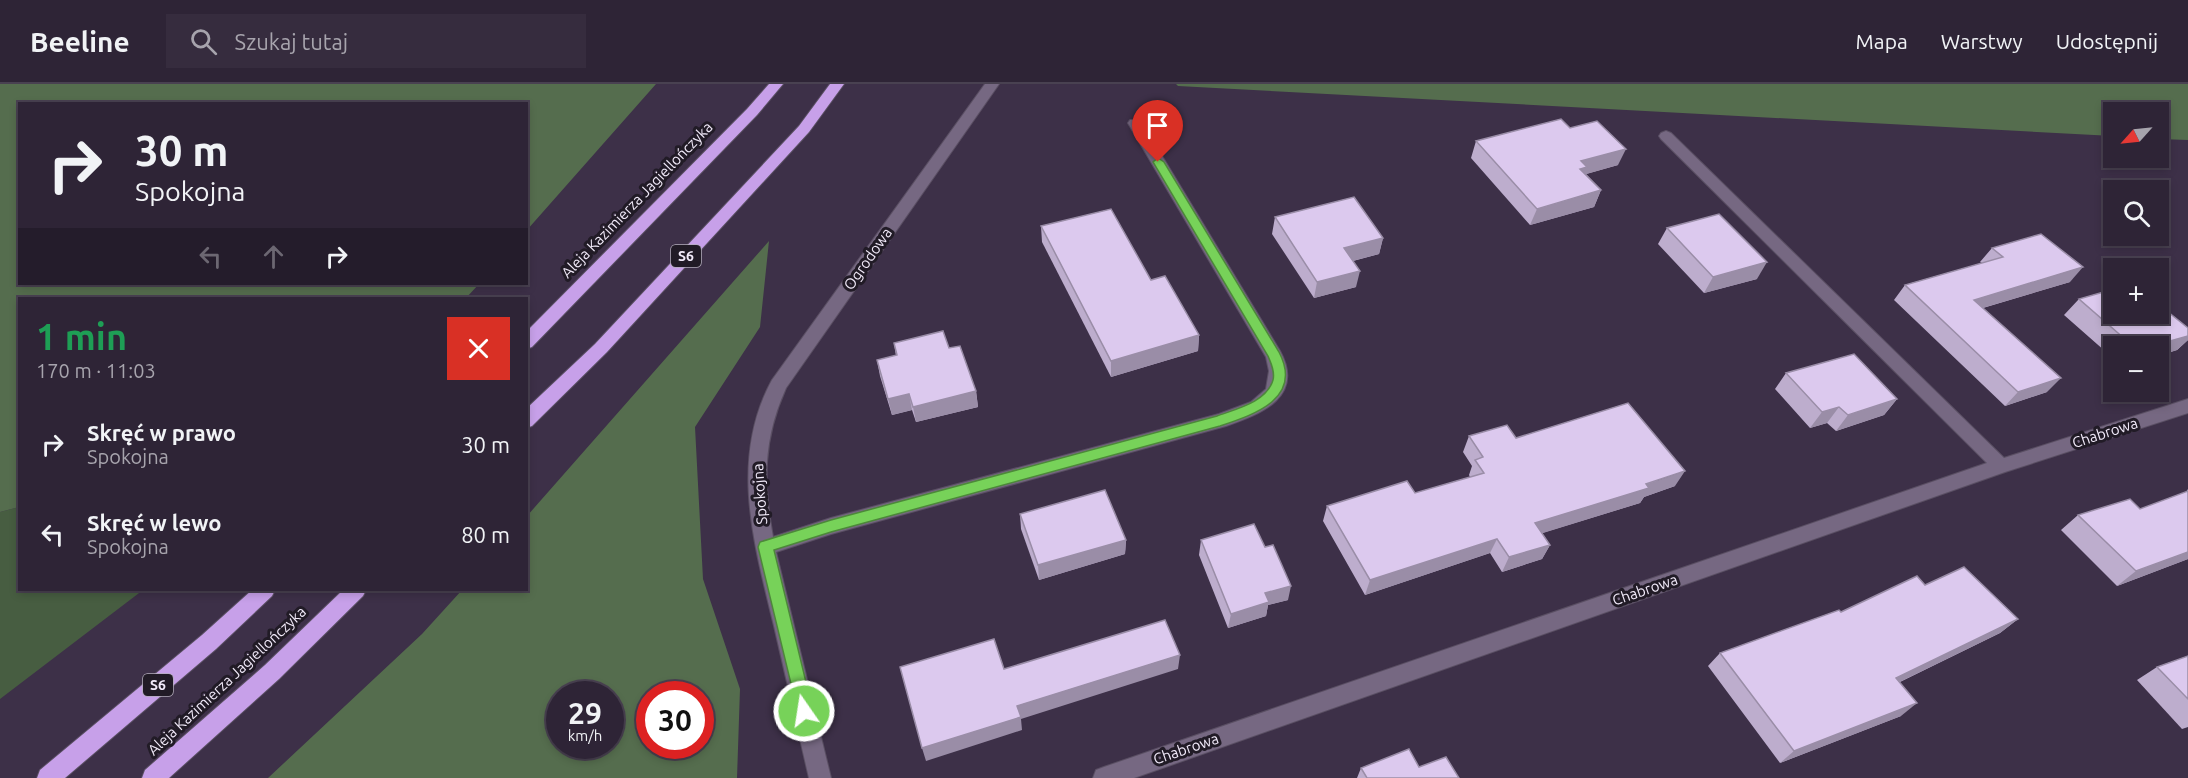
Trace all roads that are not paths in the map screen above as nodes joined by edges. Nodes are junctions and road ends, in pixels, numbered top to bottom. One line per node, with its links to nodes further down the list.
1 (776, 84): 6 (highway, Aleja Kazimierza Jagiellończyka)
2 (837, 84): 8 (highway, S6)
3 (992, 84): 9 (street, Ogrodowa)
4 (1135, 123): 11 (street, Spokojna)
5 (1666, 136): 10 (street)
6 (528, 341)
7 (2188, 406): 10 (street, Chabrowa)
8 (528, 419)
9 (759, 441): 11 (street, Spokojna)
10 (2001, 466): 17 (street, Chabrowa)
11 (766, 547): 16 (street, Spokojna)
12 (264, 591): 14 (highway, S6)
13 (355, 591): 15 (highway, Aleja Kazimierza Jagiellończyka)
14 (48, 778)
15 (153, 778)
16 (820, 778)
17 (1104, 778)

